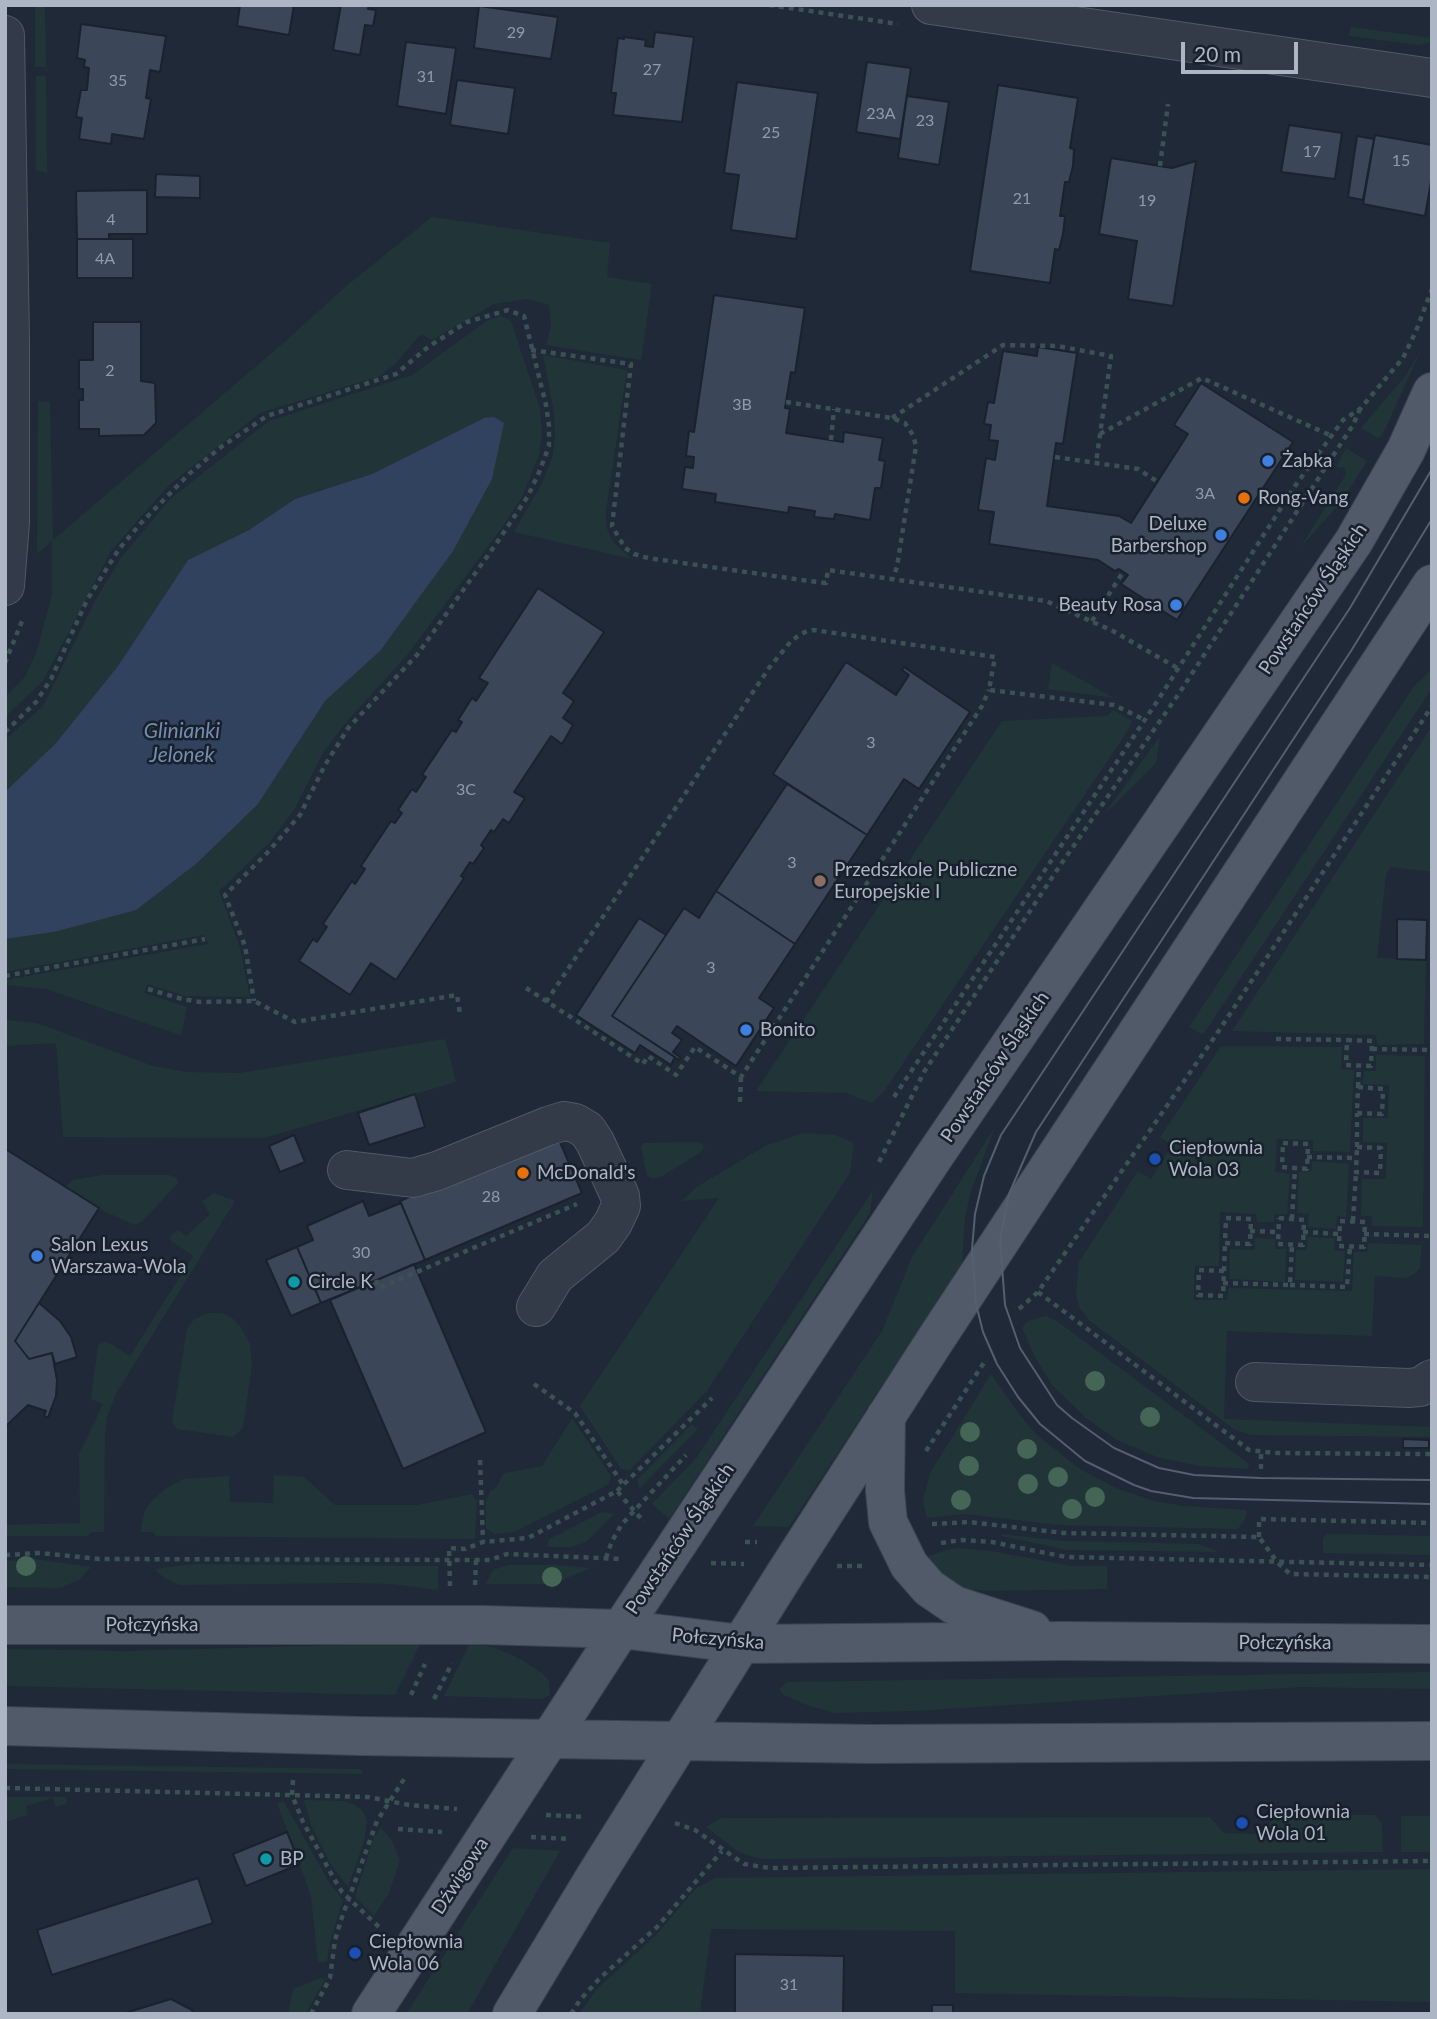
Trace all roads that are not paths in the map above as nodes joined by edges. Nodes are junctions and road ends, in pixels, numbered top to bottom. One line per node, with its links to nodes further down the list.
1 (931, 5): 3 (street)
2 (5, 35): 5 (street)
3 (1432, 78)
4 (1432, 392): 13 (main road, Powstańców Śląskich)
5 (5, 586)
6 (1426, 605): 11 (main road)
7 (347, 1170): 8 (street)
8 (536, 1307)
9 (1432, 1378): 10 (street)
10 (1255, 1382)
11 (886, 1416): 14 (main road); 15 (main road)
12 (5, 1625): 13 (main road, Połczyńska)
13 (621, 1629): 15 (main road, Połczyńska); 18 (main road, Powstańców Śląskich)
14 (1064, 1641): 15 (main road, Połczyńska); 16 (main road, Połczyńska)
15 (741, 1644): 19 (main road)
16 (1432, 1644)
17 (5, 1726): 18 (main road)
18 (549, 1739): 19 (main road); 21 (main road, Dźwigowa)
19 (680, 1741): 20 (main road); 22 (main road)
20 (1432, 1741)
21 (371, 2014)
22 (512, 2014)

